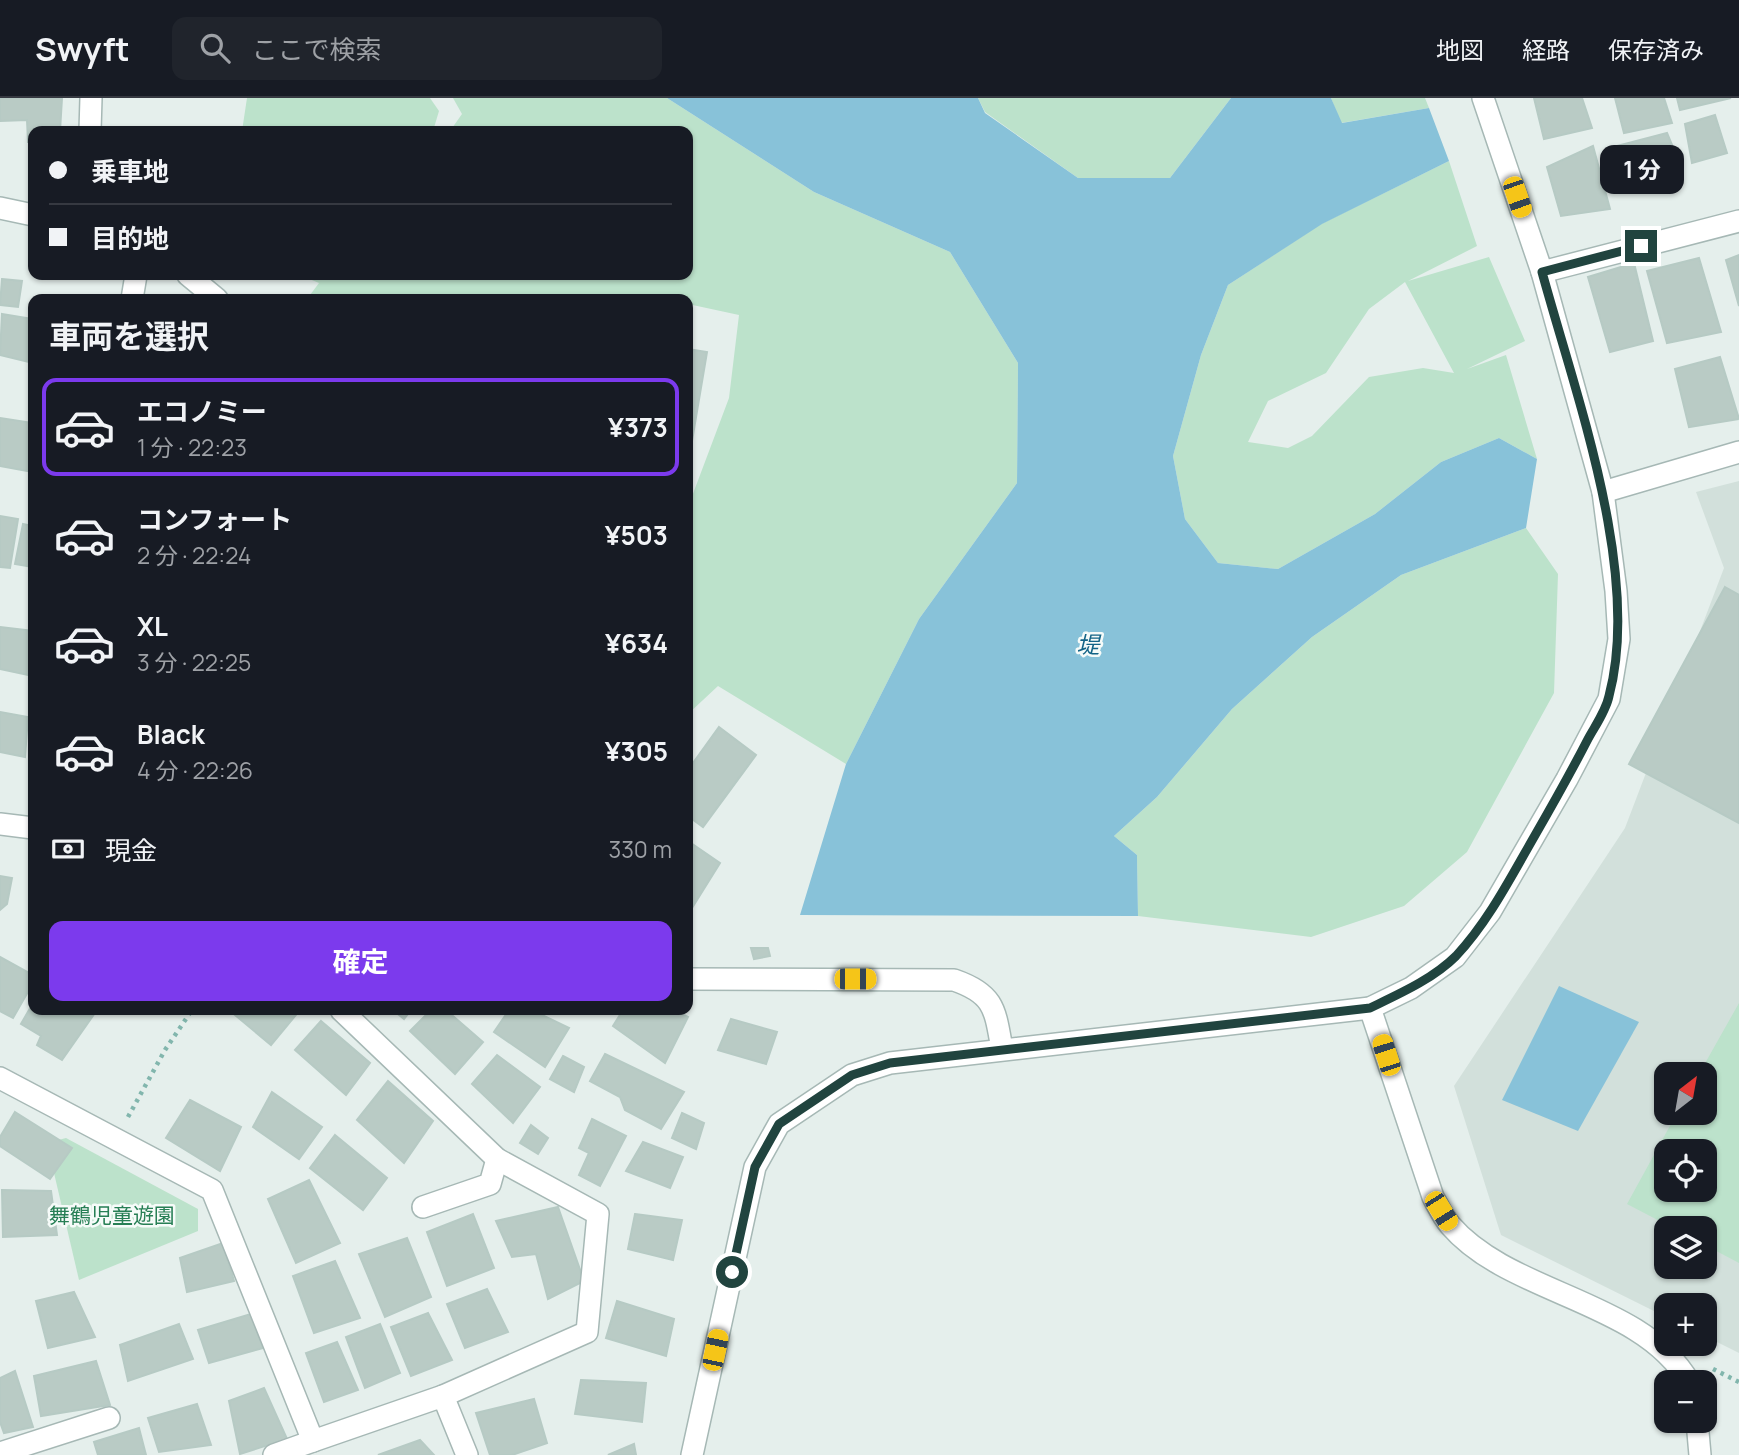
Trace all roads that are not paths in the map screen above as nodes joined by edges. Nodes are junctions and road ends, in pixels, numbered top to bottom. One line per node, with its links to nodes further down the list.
1 (90, 98): 3 (street)
2 (1483, 98): 7 (street)
3 (90, 126)
4 (0, 208): 5 (street)
5 (28, 214)
6 (1739, 221): 7 (street)
7 (1542, 272): 11 (street)
8 (194, 280): 9 (street)
9 (211, 294)
10 (1739, 452): 11 (street)
11 (1603, 492): 15 (street)
12 (0, 824): 13 (street)
13 (28, 827)
14 (693, 979): 17 (street)
15 (1370, 1008): 17 (street); 21 (street)
16 (346, 1015): 19 (street)
17 (1002, 1049): 29 (street)
18 (0, 1078): 25 (street)
19 (497, 1159): 20 (street); 22 (street)
20 (423, 1207)
21 (1682, 1370)
22 (443, 1396): 25 (street); 28 (street)
23 (108, 1418): 26 (street)
24 (1698, 1433): 30 (street)
25 (313, 1441): 27 (street)
26 (0, 1453)
27 (274, 1455)
28 (467, 1455)
29 (692, 1455)
30 (1700, 1455)

